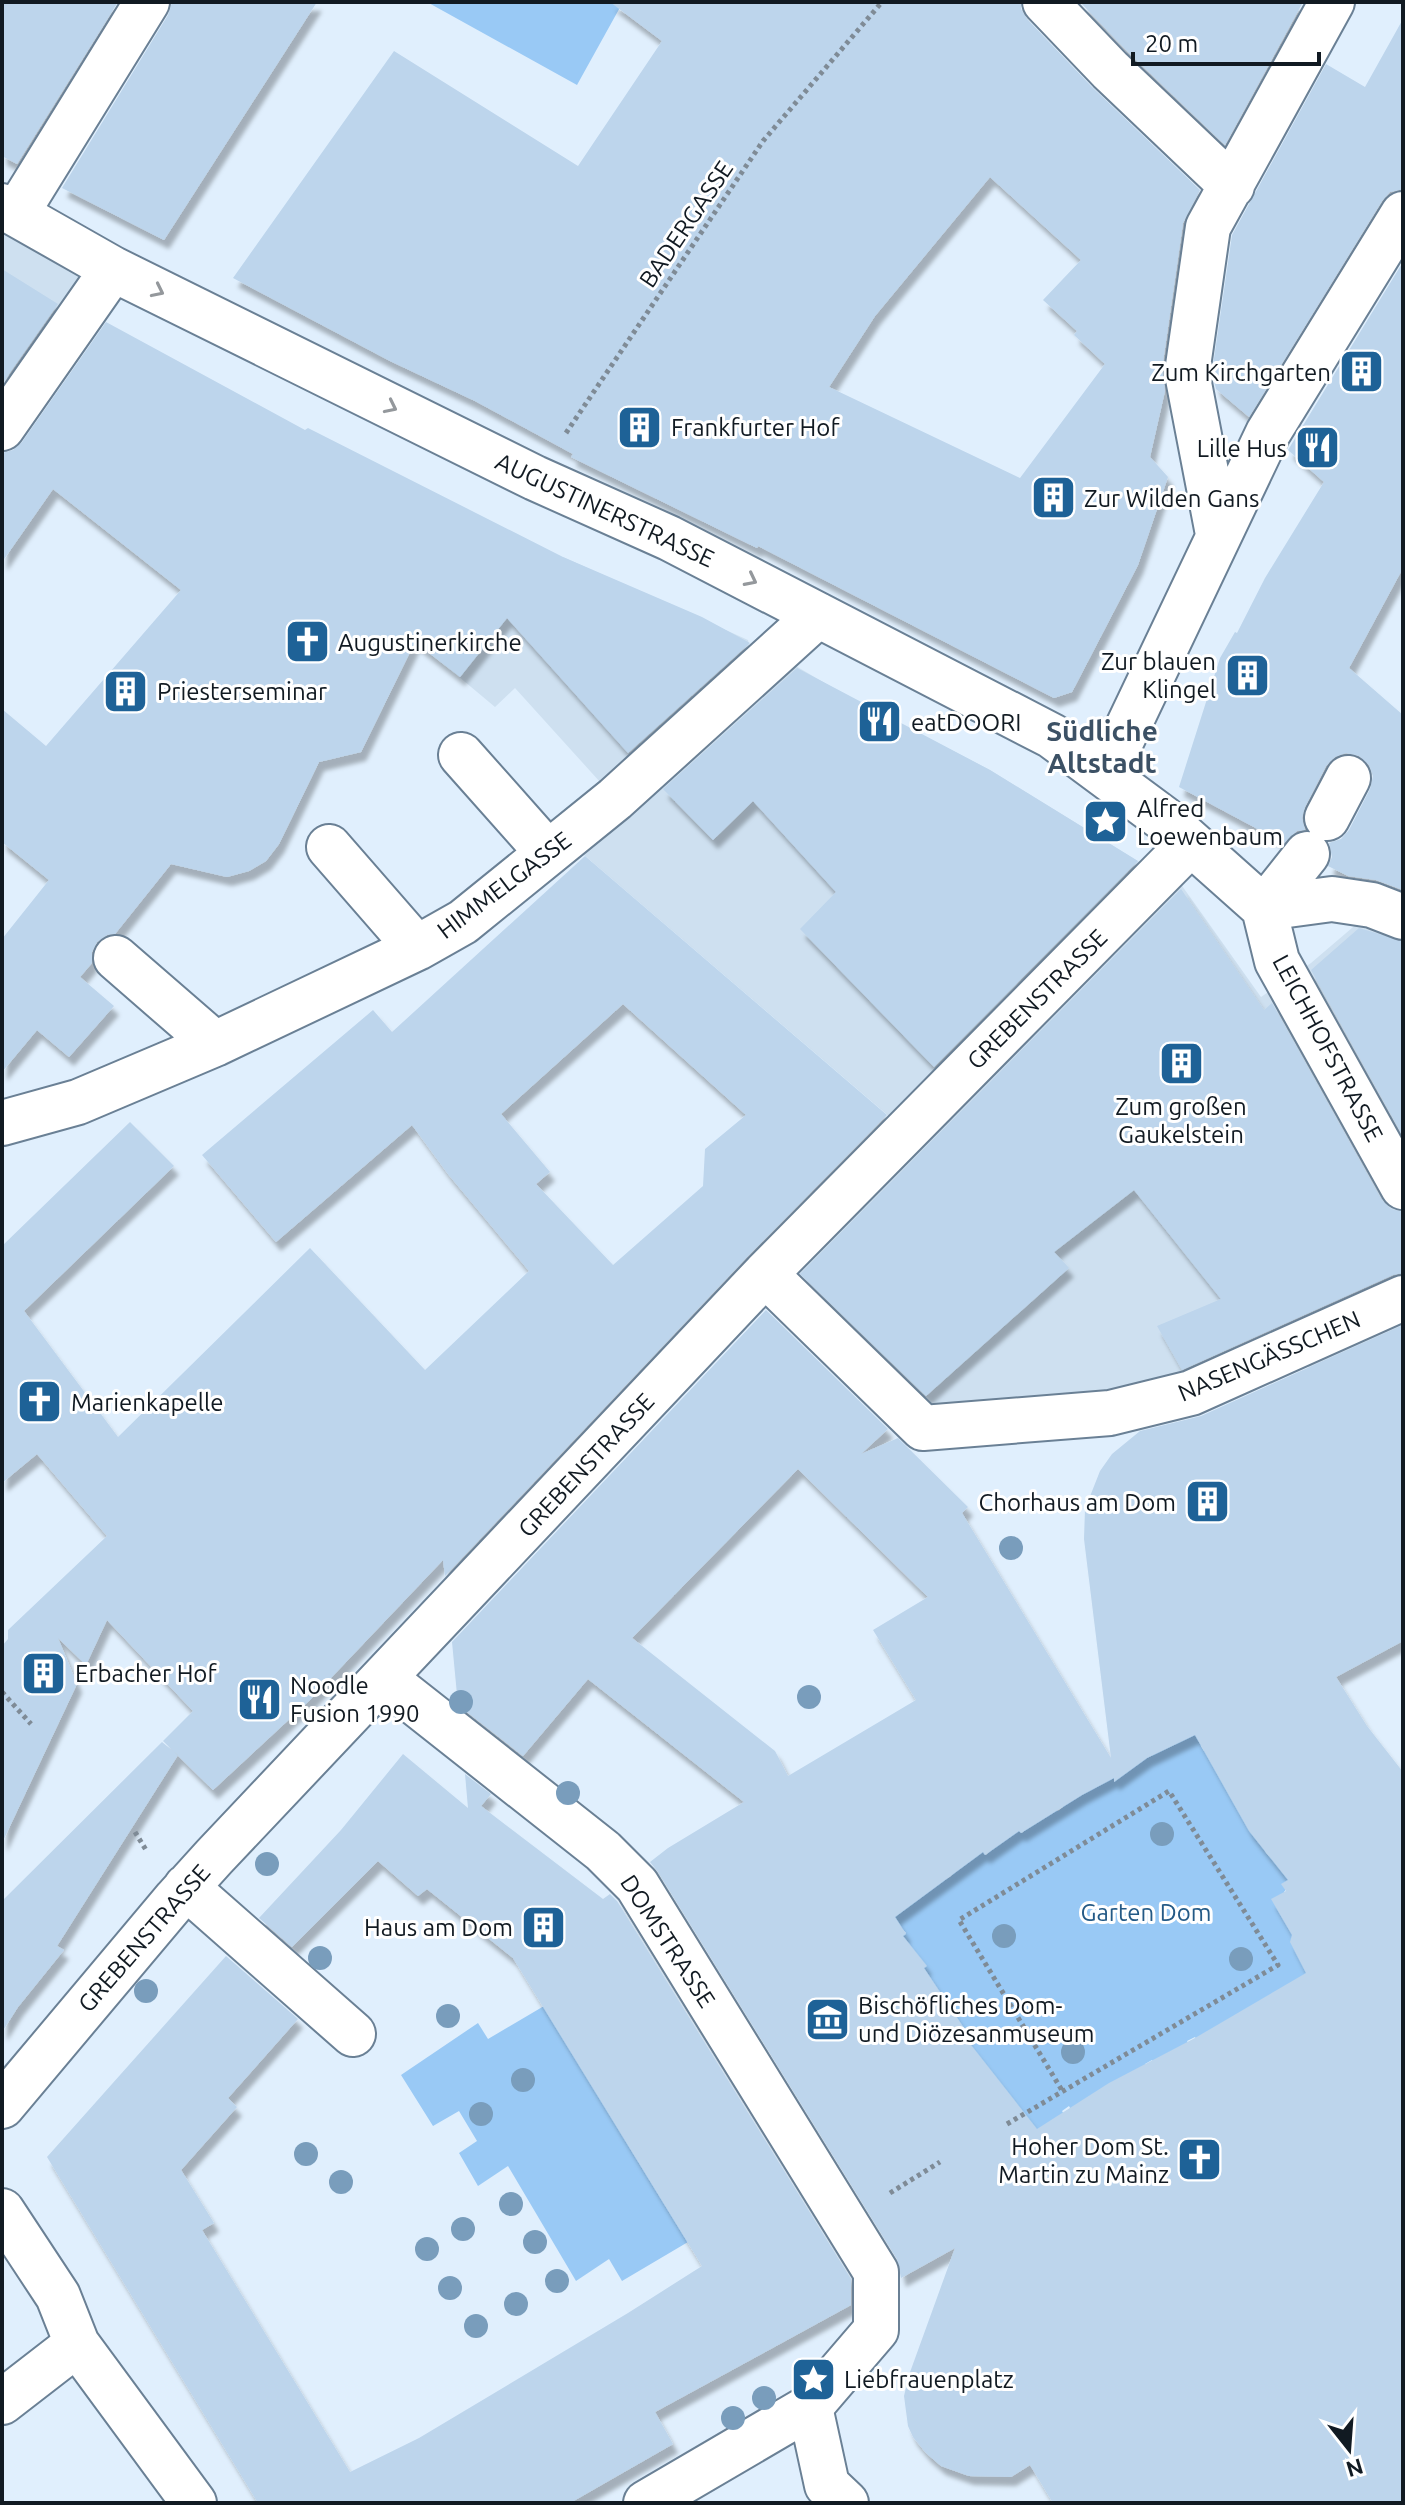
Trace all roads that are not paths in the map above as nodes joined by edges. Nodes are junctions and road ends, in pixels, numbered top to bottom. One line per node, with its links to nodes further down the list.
1 (147, 2): 5 (street)
2 (1045, 2): 4 (street)
3 (1332, 2): 4 (street)
4 (1232, 186): 9 (street)
5 (9, 210): 7 (street, AUGUSTINERSTRASSE)
6 (1403, 214): 9 (street)
7 (113, 269): 8 (street); 10 (street, AUGUSTINERSTRASSE, one-way to 10)
8 (2, 428)
9 (1218, 534): 12 (street)
10 (818, 615): 12 (street, AUGUSTINERSTRASSE); 16 (street, HIMMELGASSE)
11 (461, 755): 16 (street)
12 (1105, 775): 14 (street, AUGUSTINERSTRASSE)
13 (1348, 778): 17 (street)
14 (1191, 843): 17 (street); 24 (street, GREBENSTRASSE)
15 (329, 847): 19 (street)
16 (548, 853): 19 (street, HIMMELGASSE)
17 (1264, 908): 18 (street); 23 (street, LEICHHOFSTRASSE)
18 (1403, 917)
19 (417, 948): 21 (street, HIMMELGASSE)
20 (116, 958): 21 (street)
21 (215, 1044): 22 (street, HIMMELGASSE)
22 (2, 1123)
23 (1403, 1187)
24 (765, 1274): 25 (street, NASENGÄSSCHEN); 26 (street, GREBENSTRASSE)
25 (1403, 1298)
26 (385, 1679): 27 (street, GREBENSTRASSE); 33 (street, DOMSTRASSE)
27 (186, 1887): 28 (street); 29 (street, GREBENSTRASSE)
28 (353, 2034)
29 (2, 2106)
30 (2, 2211): 31 (street)
31 (77, 2344): 32 (street); 34 (street)
32 (2, 2402)
33 (810, 2407): 35 (street); 36 (street)
34 (194, 2503)
35 (646, 2503)
36 (846, 2503)

